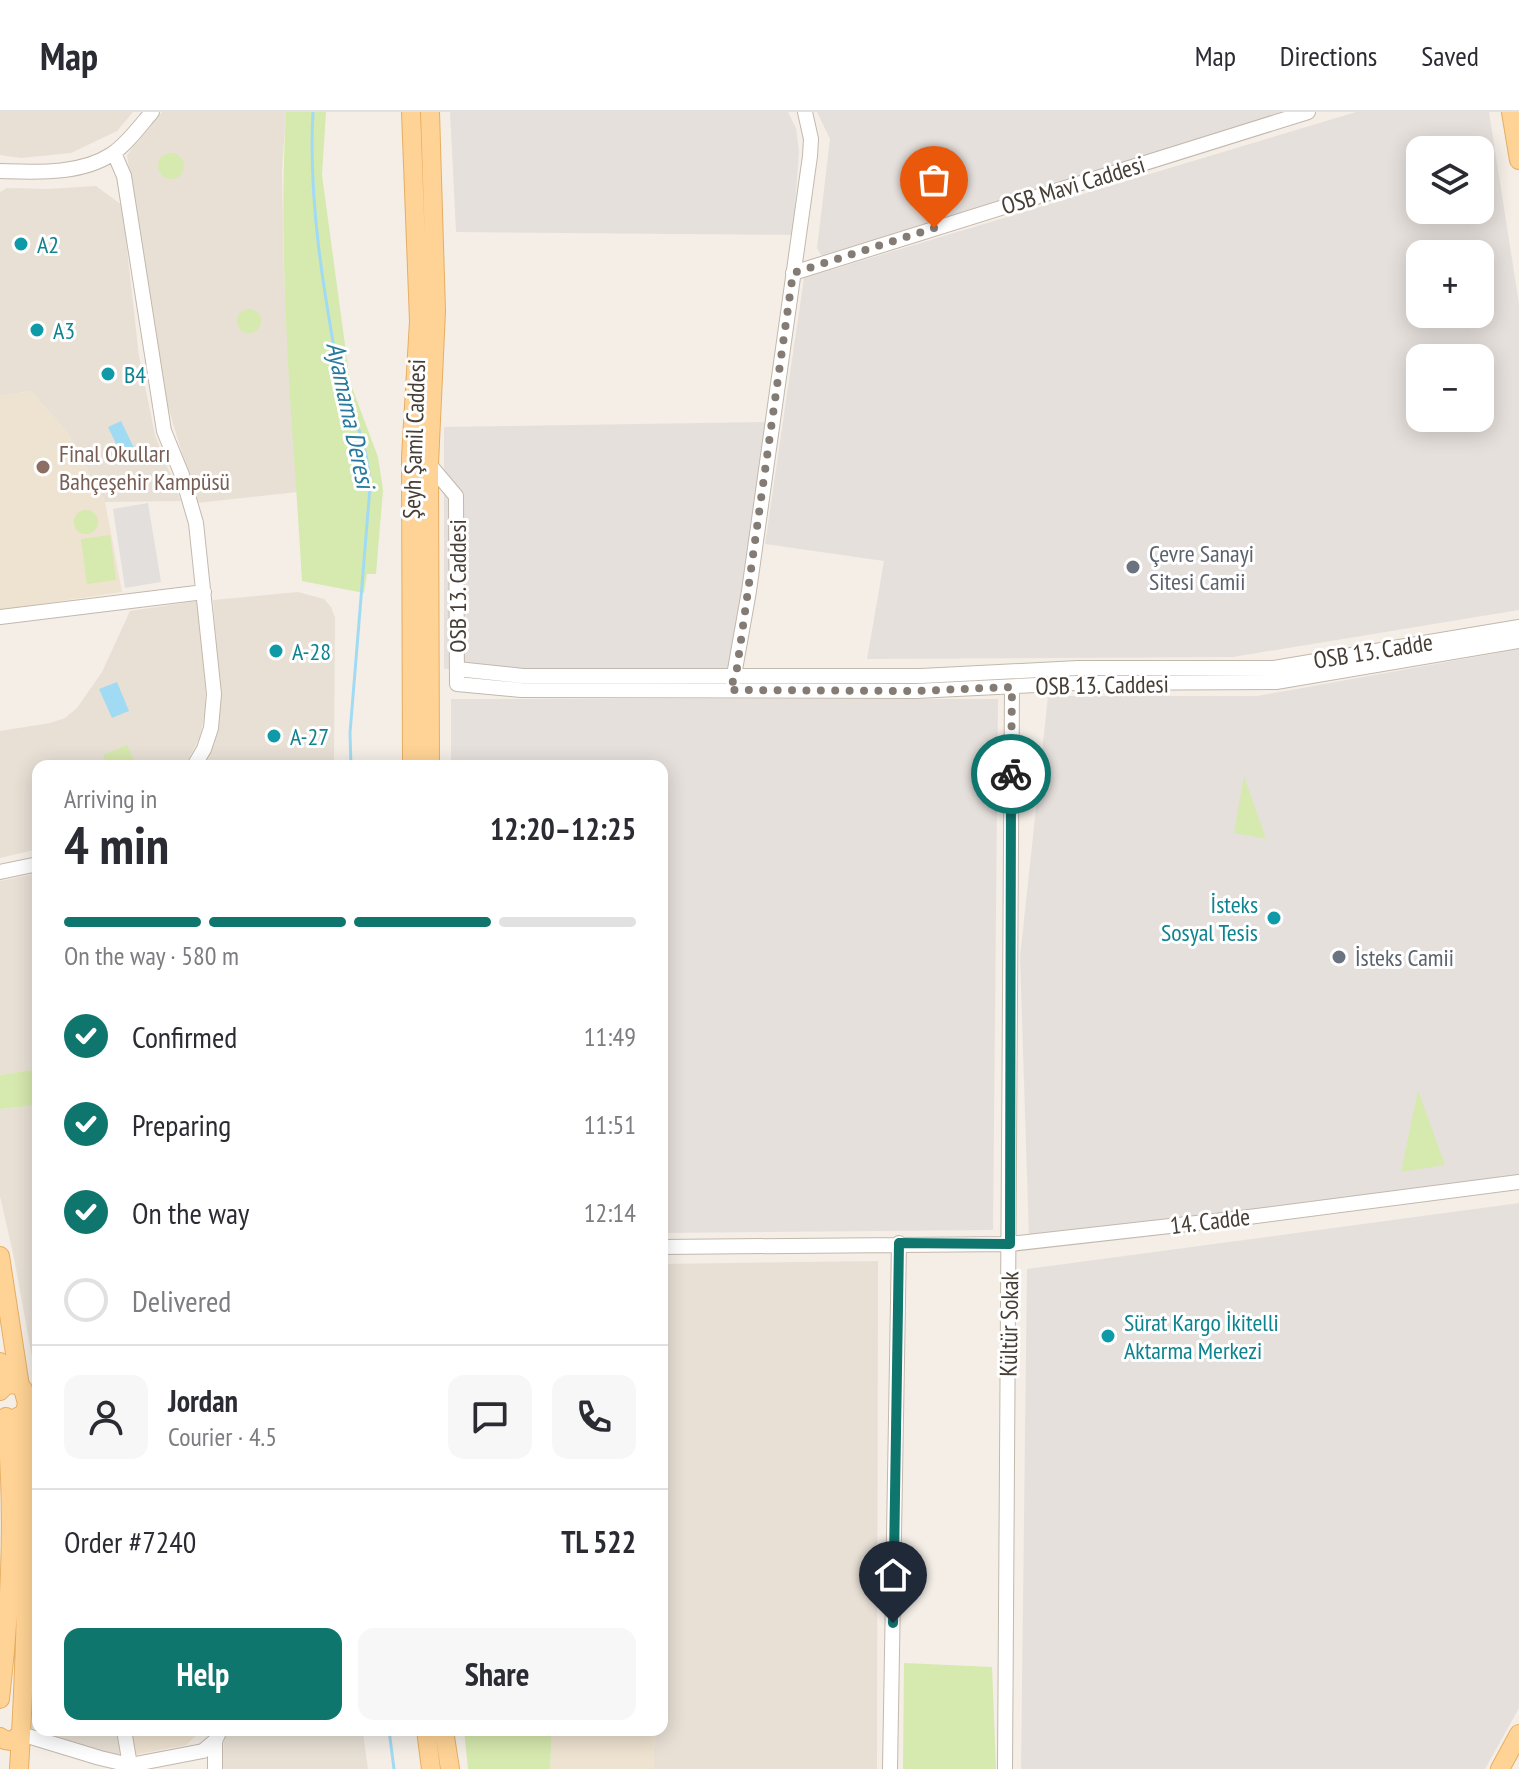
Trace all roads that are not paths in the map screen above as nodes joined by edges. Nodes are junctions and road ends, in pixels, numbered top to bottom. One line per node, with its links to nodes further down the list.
1 (152, 112): 7 (street)
2 (411, 112): 23 (main road, Şeyh Şamil Caddesi)
3 (430, 112): 11 (main road, Şeyh Şamil Caddesi)
4 (805, 112): 10 (street)
5 (1308, 112): 10 (street, OSB Mavi Caddesi)
6 (1511, 112): 8 (main road)
7 (114, 153): 9 (street); 12 (street)
8 (1519, 160)
9 (0, 171)
10 (793, 273): 17 (street)
11 (429, 464): 16 (street, OSB 13. Caddesi); 24 (main road, Şeyh Şamil Caddesi)
12 (204, 592): 13 (street); 22 (street)
13 (0, 617)
14 (1519, 627): 19 (street, OSB 13. Cadde)
15 (1519, 641): 19 (street)
16 (457, 669): 17 (street, OSB 13. Caddesi); 21 (street, OSB 13. Caddesi)
17 (736, 675): 18 (street, OSB 13. Caddesi); 21 (street)
18 (1227, 676): 19 (street, OSB 13. Cadde); 20 (street, OSB 13. Caddesi)
19 (1246, 676)
20 (1012, 687): 21 (street, OSB 13. Caddesi); 29 (street, Kültür Sokak)
21 (729, 690)
22 (198, 760)
23 (412, 760)
24 (430, 760)
25 (32, 865): 26 (street)
26 (0, 872)
27 (1519, 1182): 29 (street, 14. Cadde)
28 (899, 1243): 29 (street, 14. Cadde); 30 (street, 14. Cadde); 48 (street)
29 (1010, 1244): 49 (street, Kültür Sokak)
30 (668, 1247)
31 (0, 1256): 33 (main road)
32 (0, 1362): 33 (main road)
33 (12, 1404): 34 (main road); 35 (main road)
34 (0, 1699)
35 (21, 1734): 41 (main road); 43 (street); 44 (main road)
36 (1519, 1734): 50 (main road)
37 (125, 1736): 43 (street)
38 (217, 1736): 43 (street); 45 (street)
39 (427, 1736): 46 (main road)
40 (445, 1736): 47 (main road)
41 (0, 1737)
42 (0, 1764): 44 (main road)
43 (130, 1765)
44 (16, 1769)
45 (215, 1769)
46 (431, 1769)
47 (450, 1769)
48 (890, 1769)
49 (1005, 1769)
50 (1500, 1769)

